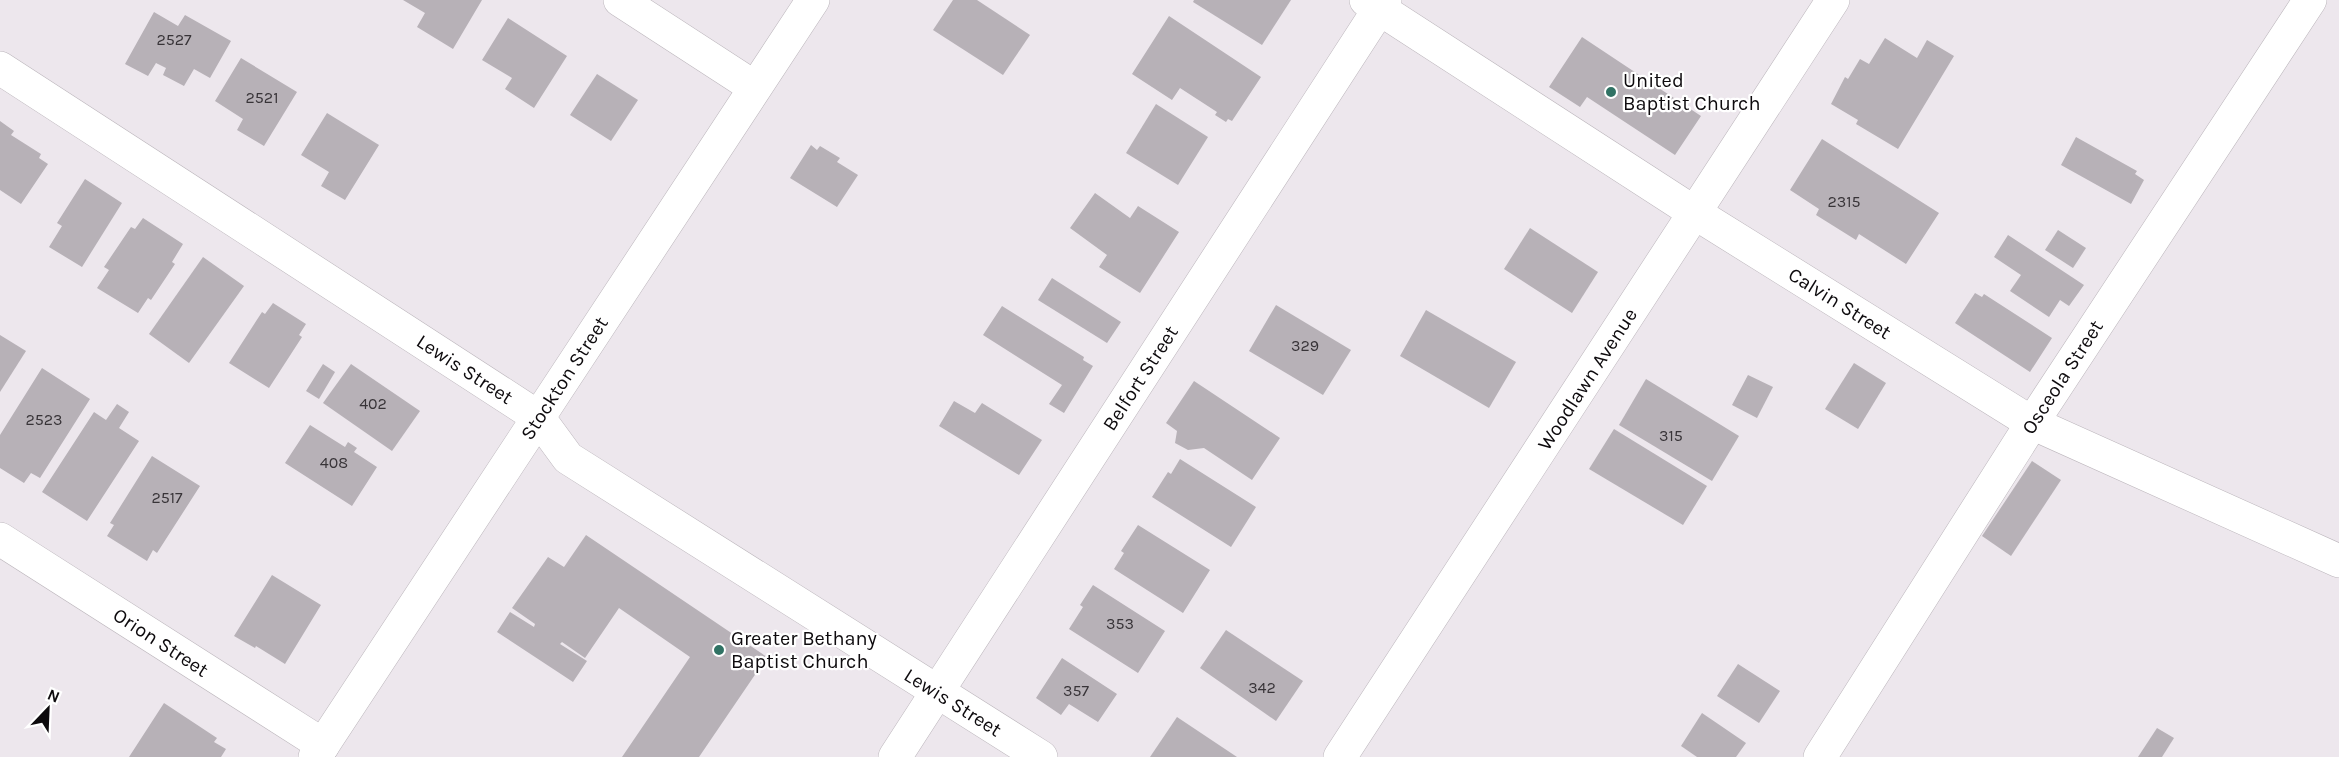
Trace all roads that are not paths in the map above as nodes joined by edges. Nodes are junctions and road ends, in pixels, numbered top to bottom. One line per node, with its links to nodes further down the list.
1 (620, 0): 7 (street)
2 (813, 0): 7 (street, Stockton Street)
3 (1833, 0): 8 (street, Woodlawn Avenue)
4 (2310, 0): 10 (street, Osceola Street)
5 (1377, 3): 8 (street, Calvin Street); 13 (street, Belfort Street)
6 (0, 68): 9 (street, Lewis Street)
7 (754, 87): 9 (street, Stockton Street)
8 (1695, 213): 10 (street, Calvin Street); 18 (street, Woodlawn Avenue)
9 (538, 417): 13 (street, Lewis Street); 14 (street, Stockton Street)
10 (2032, 423): 12 (street, Calvin Street); 15 (street, Osceola Street)
11 (0, 539): 14 (street, Orion Street)
12 (2339, 561)
13 (937, 692): 16 (street, Belfort Street); 17 (street, Lewis Street)
14 (319, 751)
15 (1831, 754)
16 (895, 757)
17 (1041, 757)
18 (1340, 757)

